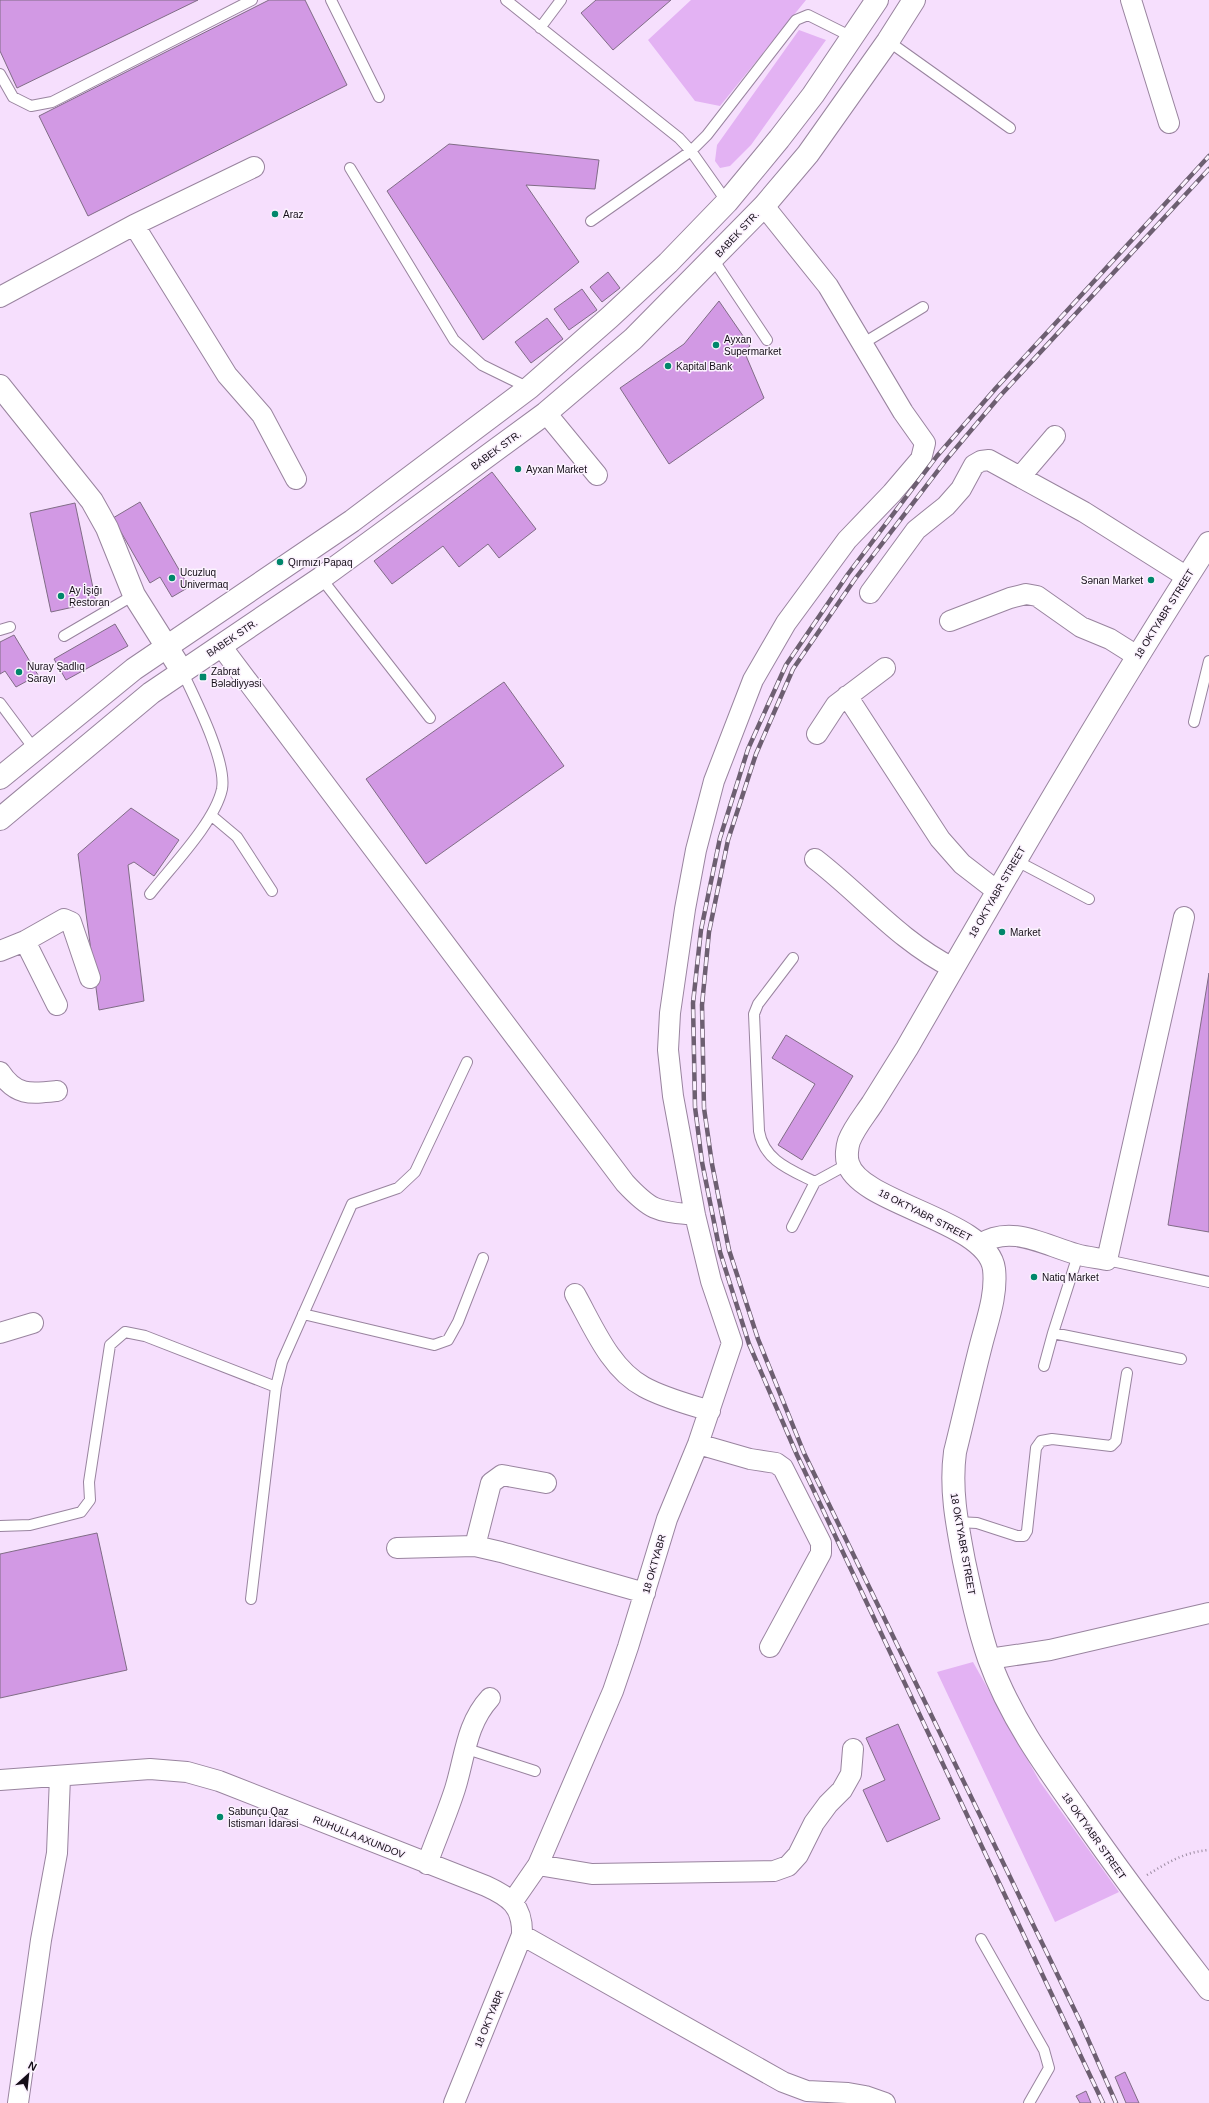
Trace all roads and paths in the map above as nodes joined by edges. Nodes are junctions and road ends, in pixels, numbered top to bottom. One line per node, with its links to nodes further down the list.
1 (252, 0): 11 (lane)
2 (331, 0): 12 (lane)
3 (506, 0): 8 (lane)
4 (561, 0): 8 (lane)
5 (877, 0): 9 (main road)
6 (914, 0): 10 (main road, BABEK STR.)
7 (1131, 0): 13 (street)
8 (540, 28): 15 (lane)
9 (852, 37): 15 (lane); 18 (main road)
10 (888, 41): 14 (lane); 19 (main road, BABEK STR.)
11 (0, 74)
12 (379, 97)
13 (1169, 123)
14 (1010, 128)
15 (691, 151): 18 (lane); 20 (lane)
16 (254, 167): 21 (street)
17 (350, 168): 28 (lane)
18 (727, 202): 28 (main road)
19 (764, 206): 22 (main road, BABEK STR.); 26 (street)
20 (591, 221)
21 (134, 225): 23 (street); 33 (street)
22 (713, 259): 25 (lane); 29 (main road, BABEK STR.)
23 (0, 297)
24 (924, 307): 26 (lane)
25 (767, 340)
26 (862, 344): 76 (street, 18 OKTYABR)
27 (0, 386): 38 (main road)
28 (529, 388): 44 (main road)
29 (546, 413): 31 (street); 36 (main road, BABEK STR.)
30 (1055, 436): 32 (street)
31 (597, 475)
32 (1020, 477): 35 (street); 37 (street)
33 (296, 479)
34 (1209, 543): 35 (main road, 18 OKTYABR STREET)
35 (1187, 577): 45 (main road, 18 OKTYABR STREET)
36 (321, 578): 43 (main road, BABEK STR.); 51 (lane)
37 (870, 593)
38 (134, 595): 42 (lane); 44 (main road)
39 (950, 621): 45 (street)
40 (10, 627): 41 (lane)
41 (0, 630)
42 (64, 636)
43 (221, 646): 48 (main road, BABEK STR.); 76 (street)
44 (166, 647): 48 (main road); 54 (main road)
45 (1137, 656): 59 (main road, 18 OKTYABR STREET)
46 (1209, 661): 52 (lane)
47 (885, 668): 49 (street)
48 (182, 671): 56 (lane); 57 (main road, BABEK STR.)
49 (847, 696): 53 (street); 61 (street)
50 (0, 703): 54 (lane)
51 (430, 718)
52 (1194, 722)
53 (817, 734)
54 (34, 750): 55 (main road)
55 (0, 778)
56 (212, 816): 60 (lane); 62 (lane)
57 (0, 819)
58 (815, 859): 68 (street)
59 (1015, 860): 61 (main road, 18 OKTYABR STREET); 63 (lane)
60 (272, 891)
61 (997, 891): 68 (main road, 18 OKTYABR STREET)
62 (150, 894)
63 (1089, 899)
64 (1184, 917): 81 (street)
65 (25, 941): 66 (street); 69 (street); 70 (street)
66 (0, 951)
67 (793, 958): 75 (lane)
68 (953, 968): 74 (main road, 18 OKTYABR STREET)
69 (90, 978)
70 (56, 1005)
71 (467, 1062): 84 (lane)
72 (0, 1072): 73 (street)
73 (57, 1091)
74 (848, 1164): 75 (lane); 78 (main road, 18 OKTYABR STREET)
75 (815, 1182): 77 (lane)
76 (695, 1215): 92 (street, 18 OKTYABR)
77 (792, 1227)
78 (980, 1244): 79 (street); 95 (main road, 18 OKTYABR STREET)
79 (1078, 1255): 81 (street); 87 (lane)
80 (483, 1258): 84 (lane)
81 (1107, 1260): 82 (lane)
82 (1209, 1282)
83 (575, 1294): 92 (street)
84 (303, 1314): 91 (lane)
85 (33, 1323): 86 (street)
86 (0, 1333)
87 (1053, 1333): 88 (lane); 89 (lane)
88 (1181, 1358)
89 (1044, 1366)
90 (1127, 1373): 95 (lane)
91 (276, 1387): 96 (lane); 100 (lane)
92 (710, 1411): 93 (street, 18 OKTYABR)
93 (698, 1444): 99 (street, 18 OKTYABR); 102 (street)
94 (546, 1483): 97 (street)
95 (957, 1522): 103 (main road, 18 OKTYABR STREET)
96 (0, 1526)
97 (476, 1546): 98 (street); 99 (street)
98 (397, 1548)
99 (645, 1593): 112 (street, 18 OKTYABR)
100 (251, 1599)
101 (1209, 1613): 103 (street)
102 (770, 1647)
103 (989, 1659): 113 (main road, 18 OKTYABR STREET)
104 (490, 1698): 105 (street)
105 (464, 1748): 107 (lane); 111 (street)
106 (853, 1749): 112 (street)
107 (535, 1771)
108 (60, 1777): 109 (street, RUHULLA AXUNDOV); 111 (street, RUHULLA AXUNDOV); 118 (street)
109 (0, 1780)
110 (1209, 1850): 113 (path)
111 (427, 1864): 114 (street, RUHULLA AXUNDOV)
112 (538, 1865): 114 (street, 18 OKTYABR)
113 (1129, 1886): 117 (main road, 18 OKTYABR STREET)
114 (513, 1901): 115 (street)
115 (522, 1935): 119 (street, 18 OKTYABR); 120 (street)
116 (981, 1939): 121 (lane)
117 (1209, 1989)
118 (18, 2103)
119 (454, 2103)
120 (885, 2103)
121 (1029, 2103)

